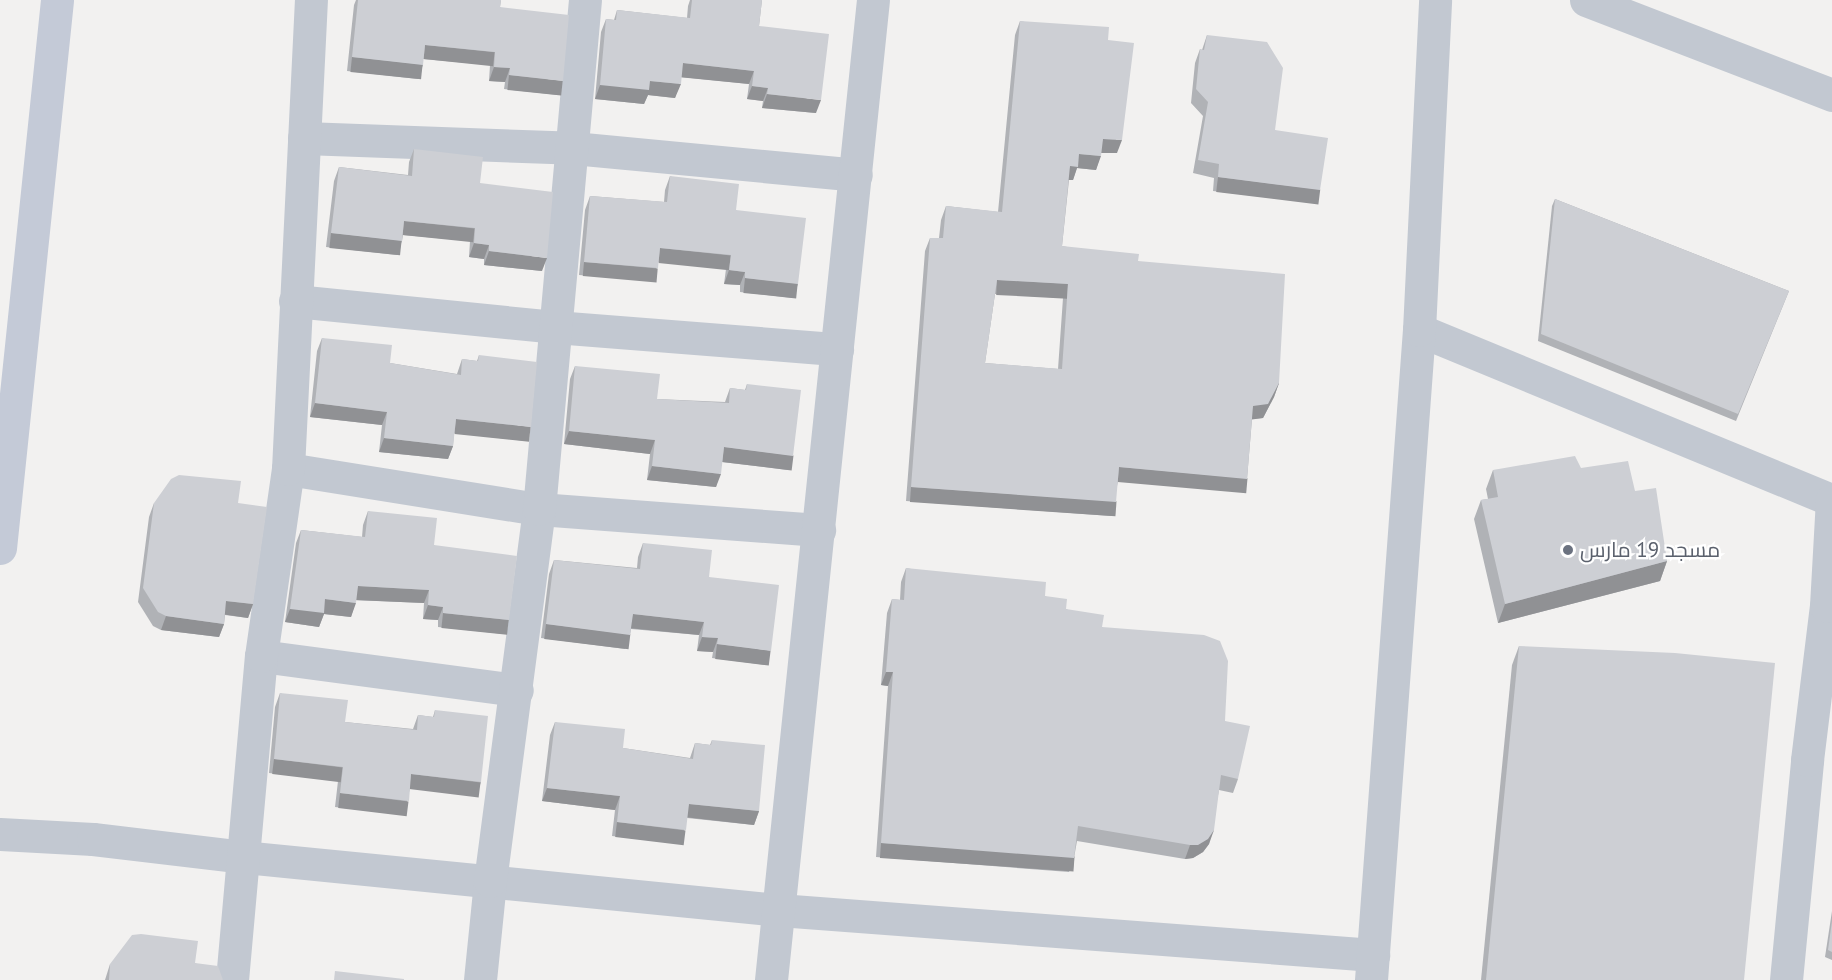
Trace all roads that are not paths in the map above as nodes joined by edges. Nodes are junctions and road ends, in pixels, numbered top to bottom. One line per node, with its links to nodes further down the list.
1 (57, 0): 19 (main road)
2 (311, 0): 8 (street)
3 (585, 0): 9 (street)
4 (873, 0): 10 (street)
5 (1435, 0): 13 (street)
6 (1586, 0): 7 (street)
7 (1832, 95)
8 (304, 138): 9 (street); 11 (street)
9 (573, 148): 10 (street); 12 (street)
10 (856, 175): 14 (street)
11 (295, 301): 12 (street); 15 (street)
12 (555, 327): 14 (street); 17 (street)
13 (1419, 330): 16 (street); 26 (street)
14 (837, 349): 18 (street)
15 (288, 468): 17 (street); 20 (street)
16 (1832, 500): 30 (street)
17 (539, 509): 18 (street); 21 (street)
18 (819, 530): 25 (street)
19 (0, 548)
20 (261, 656): 21 (street); 23 (street)
21 (517, 690): 24 (street)
22 (0, 834): 23 (street)
23 (243, 857): 24 (street); 27 (street)
24 (490, 881): 25 (street); 28 (street)
25 (779, 910): 26 (street); 29 (street)
26 (1372, 967)
27 (232, 980)
28 (480, 980)
29 (771, 980)
30 (1786, 980)

